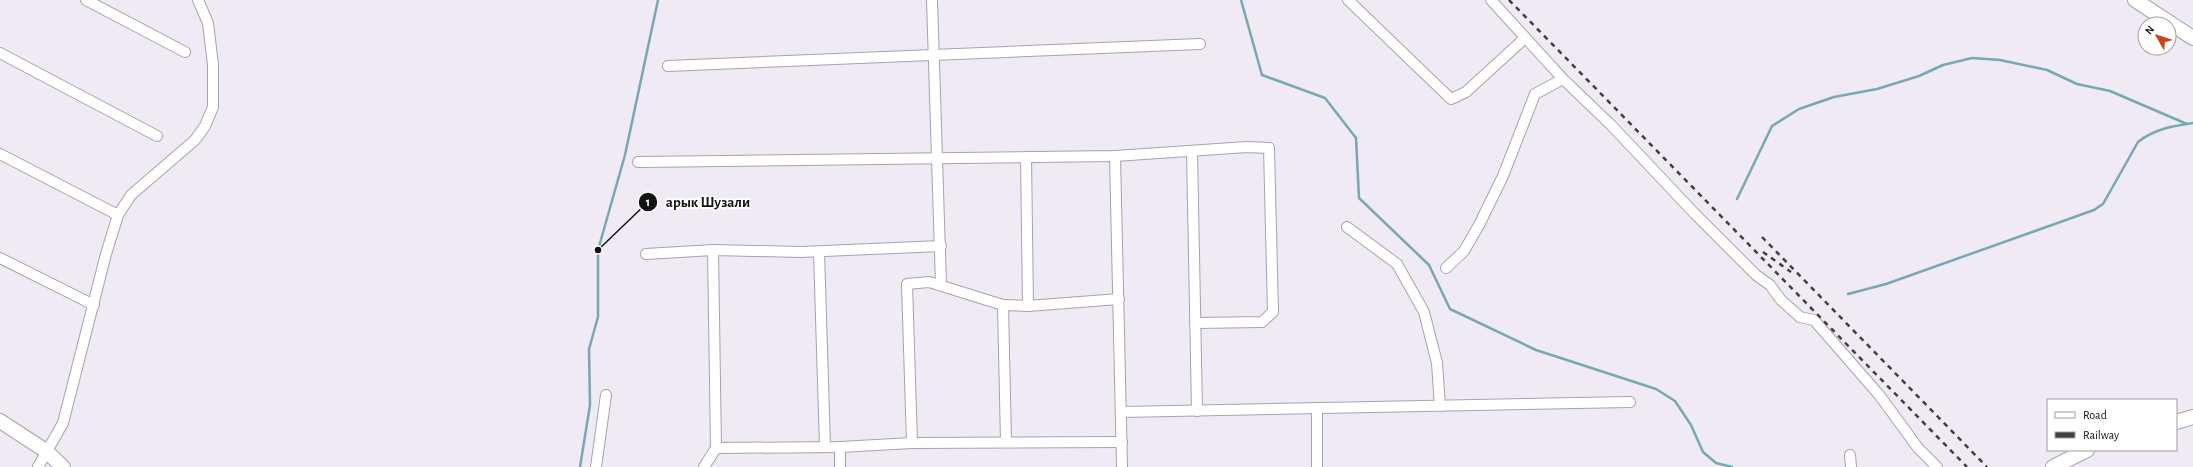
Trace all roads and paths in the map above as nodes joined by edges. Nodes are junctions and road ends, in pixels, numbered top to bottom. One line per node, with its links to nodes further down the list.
1 (86, 0): 10 (street)
2 (198, 0): 22 (street)
3 (932, 0): 12 (street)
4 (1348, 0): 7 (street)
5 (1492, 0): 7 (street)
6 (2136, 0): 8 (main road)
7 (1525, 38): 14 (street)
8 (2193, 38)
9 (1200, 44): 12 (street)
10 (185, 52)
11 (0, 53): 15 (street)
12 (934, 56): 13 (street); 20 (street)
13 (668, 66)
14 (1563, 79): 29 (street); 62 (street)
15 (157, 136)
16 (1192, 151): 18 (street); 35 (street); 35 (street)
17 (0, 154): 22 (street)
18 (1115, 156): 19 (street); 31 (street)
19 (1026, 157): 20 (street); 34 (street)
20 (937, 158): 21 (street); 24 (street)
21 (638, 162)
22 (118, 216): 32 (street)
23 (1347, 227): 38 (street)
24 (941, 246): 26 (street); 30 (street)
25 (713, 250): 26 (street); 27 (street); 50 (street)
26 (819, 252): 48 (street)
27 (646, 254)
28 (0, 258): 32 (street)
29 (1446, 268)
30 (941, 285): 33 (street); 47 (street)
31 (1119, 299): 34 (street); 41 (street)
32 (94, 305): 51 (street)
33 (1003, 305): 34 (street); 45 (street)
34 (1028, 306)
35 (1195, 323): 40 (street)
36 (606, 395): 56 (street)
37 (1630, 402): 38 (street)
38 (1440, 406): 39 (street)
39 (1317, 408): 40 (street); 60 (street)
40 (1197, 410): 41 (street)
41 (1121, 412): 46 (street)
42 (2193, 417): 44 (main road)
43 (0, 421): 51 (main road)
44 (2177, 422)
45 (1006, 442): 46 (street); 47 (street)
46 (1122, 442): 59 (street)
47 (912, 443): 49 (street)
48 (825, 447): 49 (street); 50 (street)
49 (840, 447): 58 (street)
50 (716, 448): 57 (street)
51 (46, 451): 54 (street); 55 (main road)
52 (2085, 451): 63 (main road)
53 (1850, 455): 61 (street)
54 (38, 467)
55 (63, 467)
56 (596, 467)
57 (704, 467)
58 (840, 467)
59 (1122, 467)
60 (1317, 467)
61 (1851, 467)
62 (1937, 467)
63 (2053, 467)

